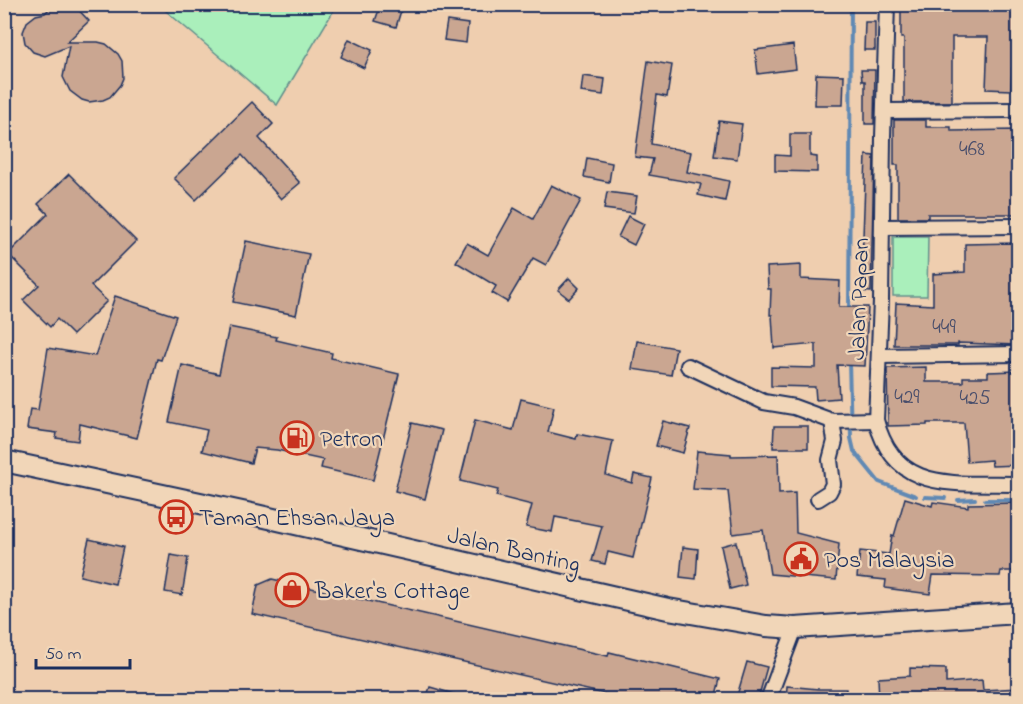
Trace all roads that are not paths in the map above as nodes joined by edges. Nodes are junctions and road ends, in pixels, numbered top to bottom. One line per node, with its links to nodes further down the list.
1 (887, 4): 3 (street, Jalan Papan)
2 (1018, 110): 3 (street)
3 (885, 111): 5 (street, Jalan Papan)
4 (1018, 226): 5 (street)
5 (883, 227): 7 (street, Jalan Papan)
6 (1018, 354): 7 (street)
7 (880, 356): 9 (street, Jalan Papan)
8 (688, 366): 10 (street)
9 (876, 420): 10 (street); 12 (street, Jalan Papan)
10 (837, 421): 13 (street)
11 (4, 461): 15 (main road, Jalan Banting)
12 (1018, 484)
13 (818, 499)
14 (1018, 614): 15 (main road, Jalan Banting)
15 (795, 627): 16 (street)
16 (768, 699)

